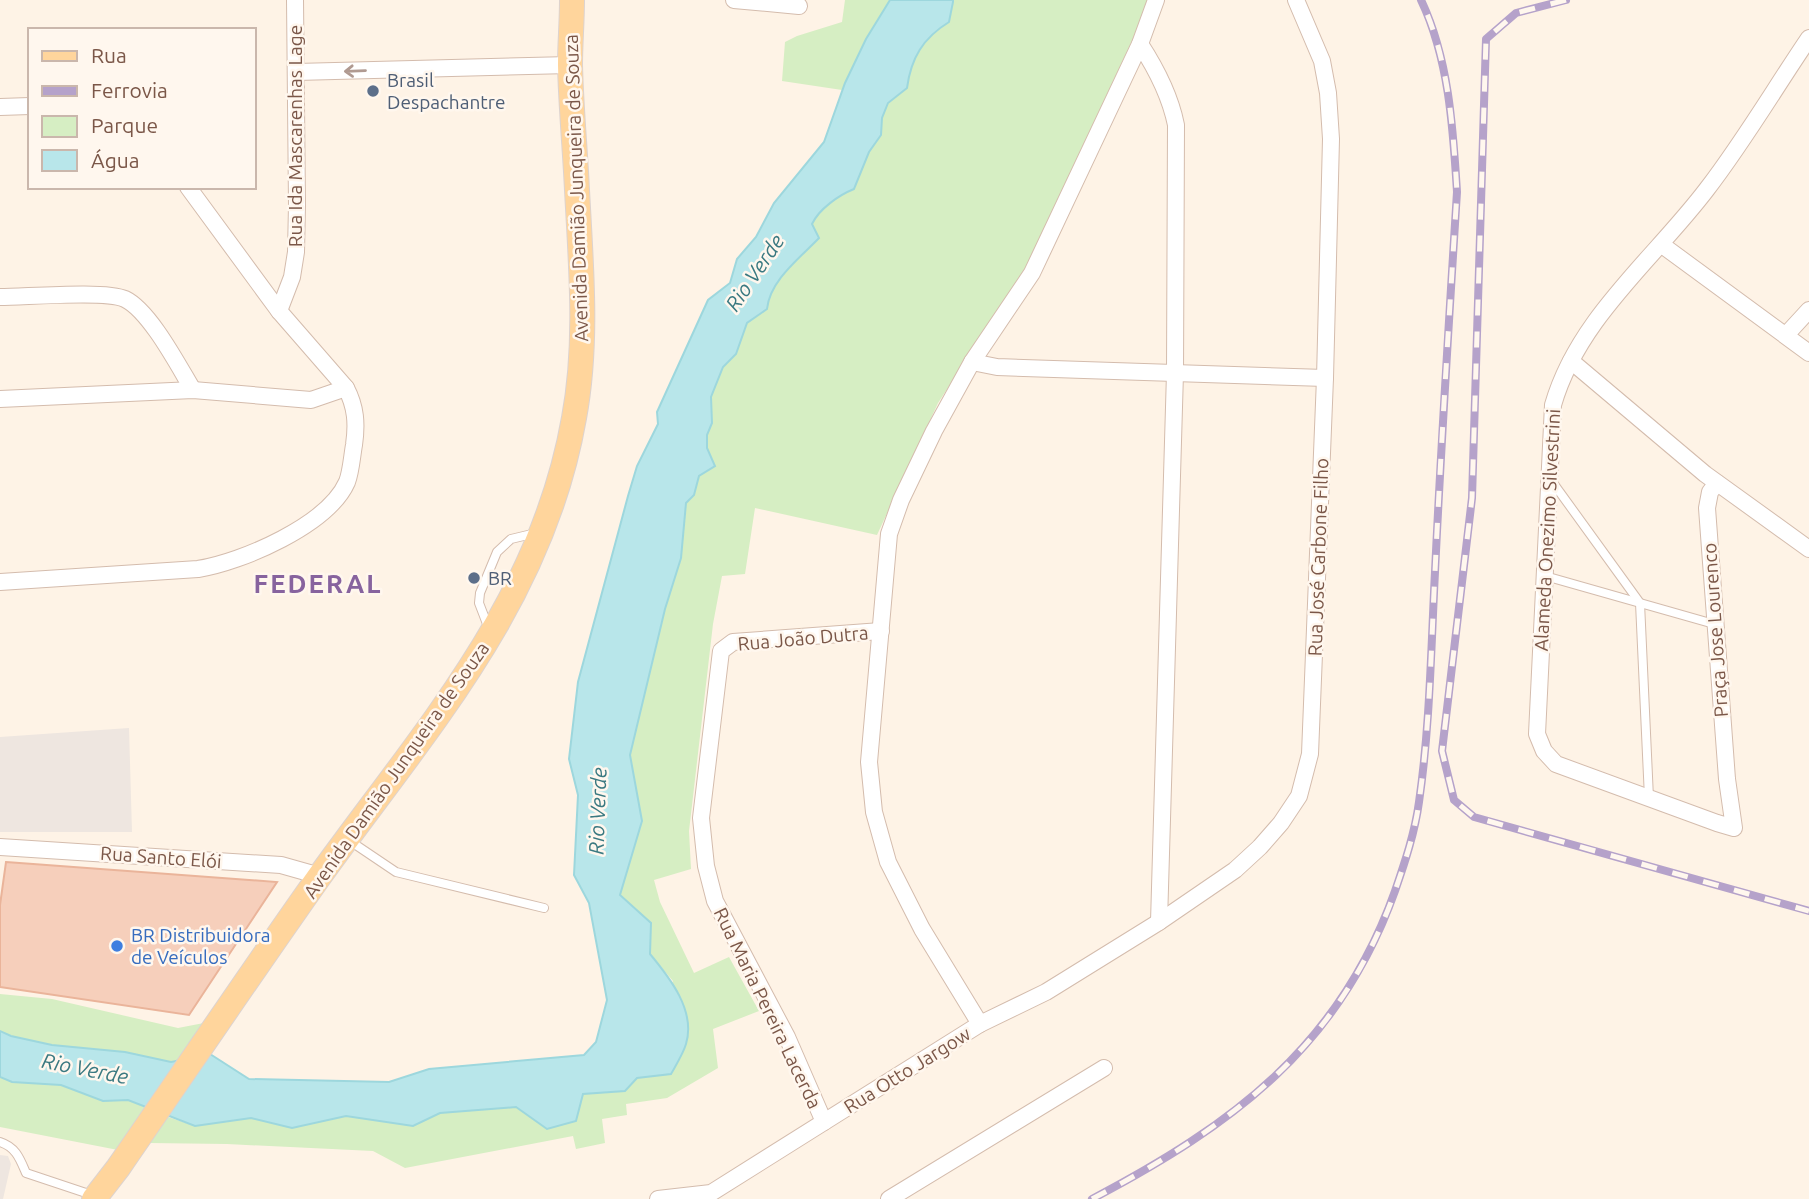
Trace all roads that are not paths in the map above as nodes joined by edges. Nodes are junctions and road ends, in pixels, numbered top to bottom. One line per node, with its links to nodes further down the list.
1 (295, 0): 10 (street, Rua Ida Mascarenhas Lage)
2 (572, 0): 9 (main road, Avenida Damião Junqueira de Souza)
3 (734, 0): 6 (street)
4 (1156, 0): 8 (street)
5 (1296, 0): 23 (street, Rua José Carbone Filho)
6 (799, 6)
7 (1809, 38): 14 (street, Alameda Onezimo Silvestrini)
8 (1140, 44): 21 (street); 22 (street)
9 (570, 65): 10 (street, one-way to 10); 29 (main road, Avenida Damião Junqueira de Souza)
10 (296, 72): 17 (street, Rua Ida Mascarenhas Lage)
11 (0, 107): 12 (street)
12 (28, 107)
13 (189, 189): 17 (street)
14 (1662, 245): 18 (street); 20 (street, Alameda Onezimo Silvestrini)
15 (0, 297): 25 (street)
16 (1809, 310): 18 (street)
17 (279, 311): 24 (street)
18 (1786, 335): 19 (street)
19 (1809, 353)
20 (1571, 361): 27 (street, Alameda Onezimo Silvestrini); 28 (street)
21 (972, 362): 22 (street); 35 (street)
22 (1175, 373): 23 (street); 43 (street)
23 (1325, 378): 43 (street, Rua José Carbone Filho)
24 (346, 388): 25 (street); 32 (street)
25 (193, 390): 26 (street)
26 (0, 399)
27 (1549, 475): 31 (street, Alameda Onezimo Silvestrini); 33 (lane)
28 (1717, 483): 30 (street); 34 (street, Praça Jose Lourenco)
29 (542, 532): 36 (main road, Avenida Damião Junqueira de Souza); 36 (lane)
30 (1809, 549)
31 (1545, 576): 33 (lane); 38 (street, Alameda Onezimo Silvestrini)
32 (0, 582)
33 (1640, 603): 34 (lane); 38 (lane)
34 (1714, 625): 38 (street, Praça Jose Lourenco)
35 (881, 631): 37 (street, Rua João Dutra); 45 (street)
36 (491, 636): 39 (main road, Avenida Damião Junqueira de Souza)
37 (725, 646): 47 (street, Rua Maria Pereira Lacerda)
38 (1649, 798)
39 (348, 839): 41 (main road, Avenida Damião Junqueira de Souza); 42 (lane)
40 (0, 847): 41 (street, Rua Santo Elói)
41 (320, 876): 50 (main road, Avenida Damião Junqueira de Souza)
42 (544, 908)
43 (1159, 922): 44 (street, Rua José Carbone Filho)
44 (1046, 992): 45 (street, Rua Otto Jargow)
45 (980, 1024): 47 (street, Rua Otto Jargow)
46 (1104, 1068): 52 (street)
47 (824, 1122): 49 (street, Rua Otto Jargow)
48 (0, 1142): 50 (lane)
49 (712, 1196): 51 (street, Rua Otto Jargow)
50 (95, 1198)
51 (658, 1199)
52 (889, 1199)

